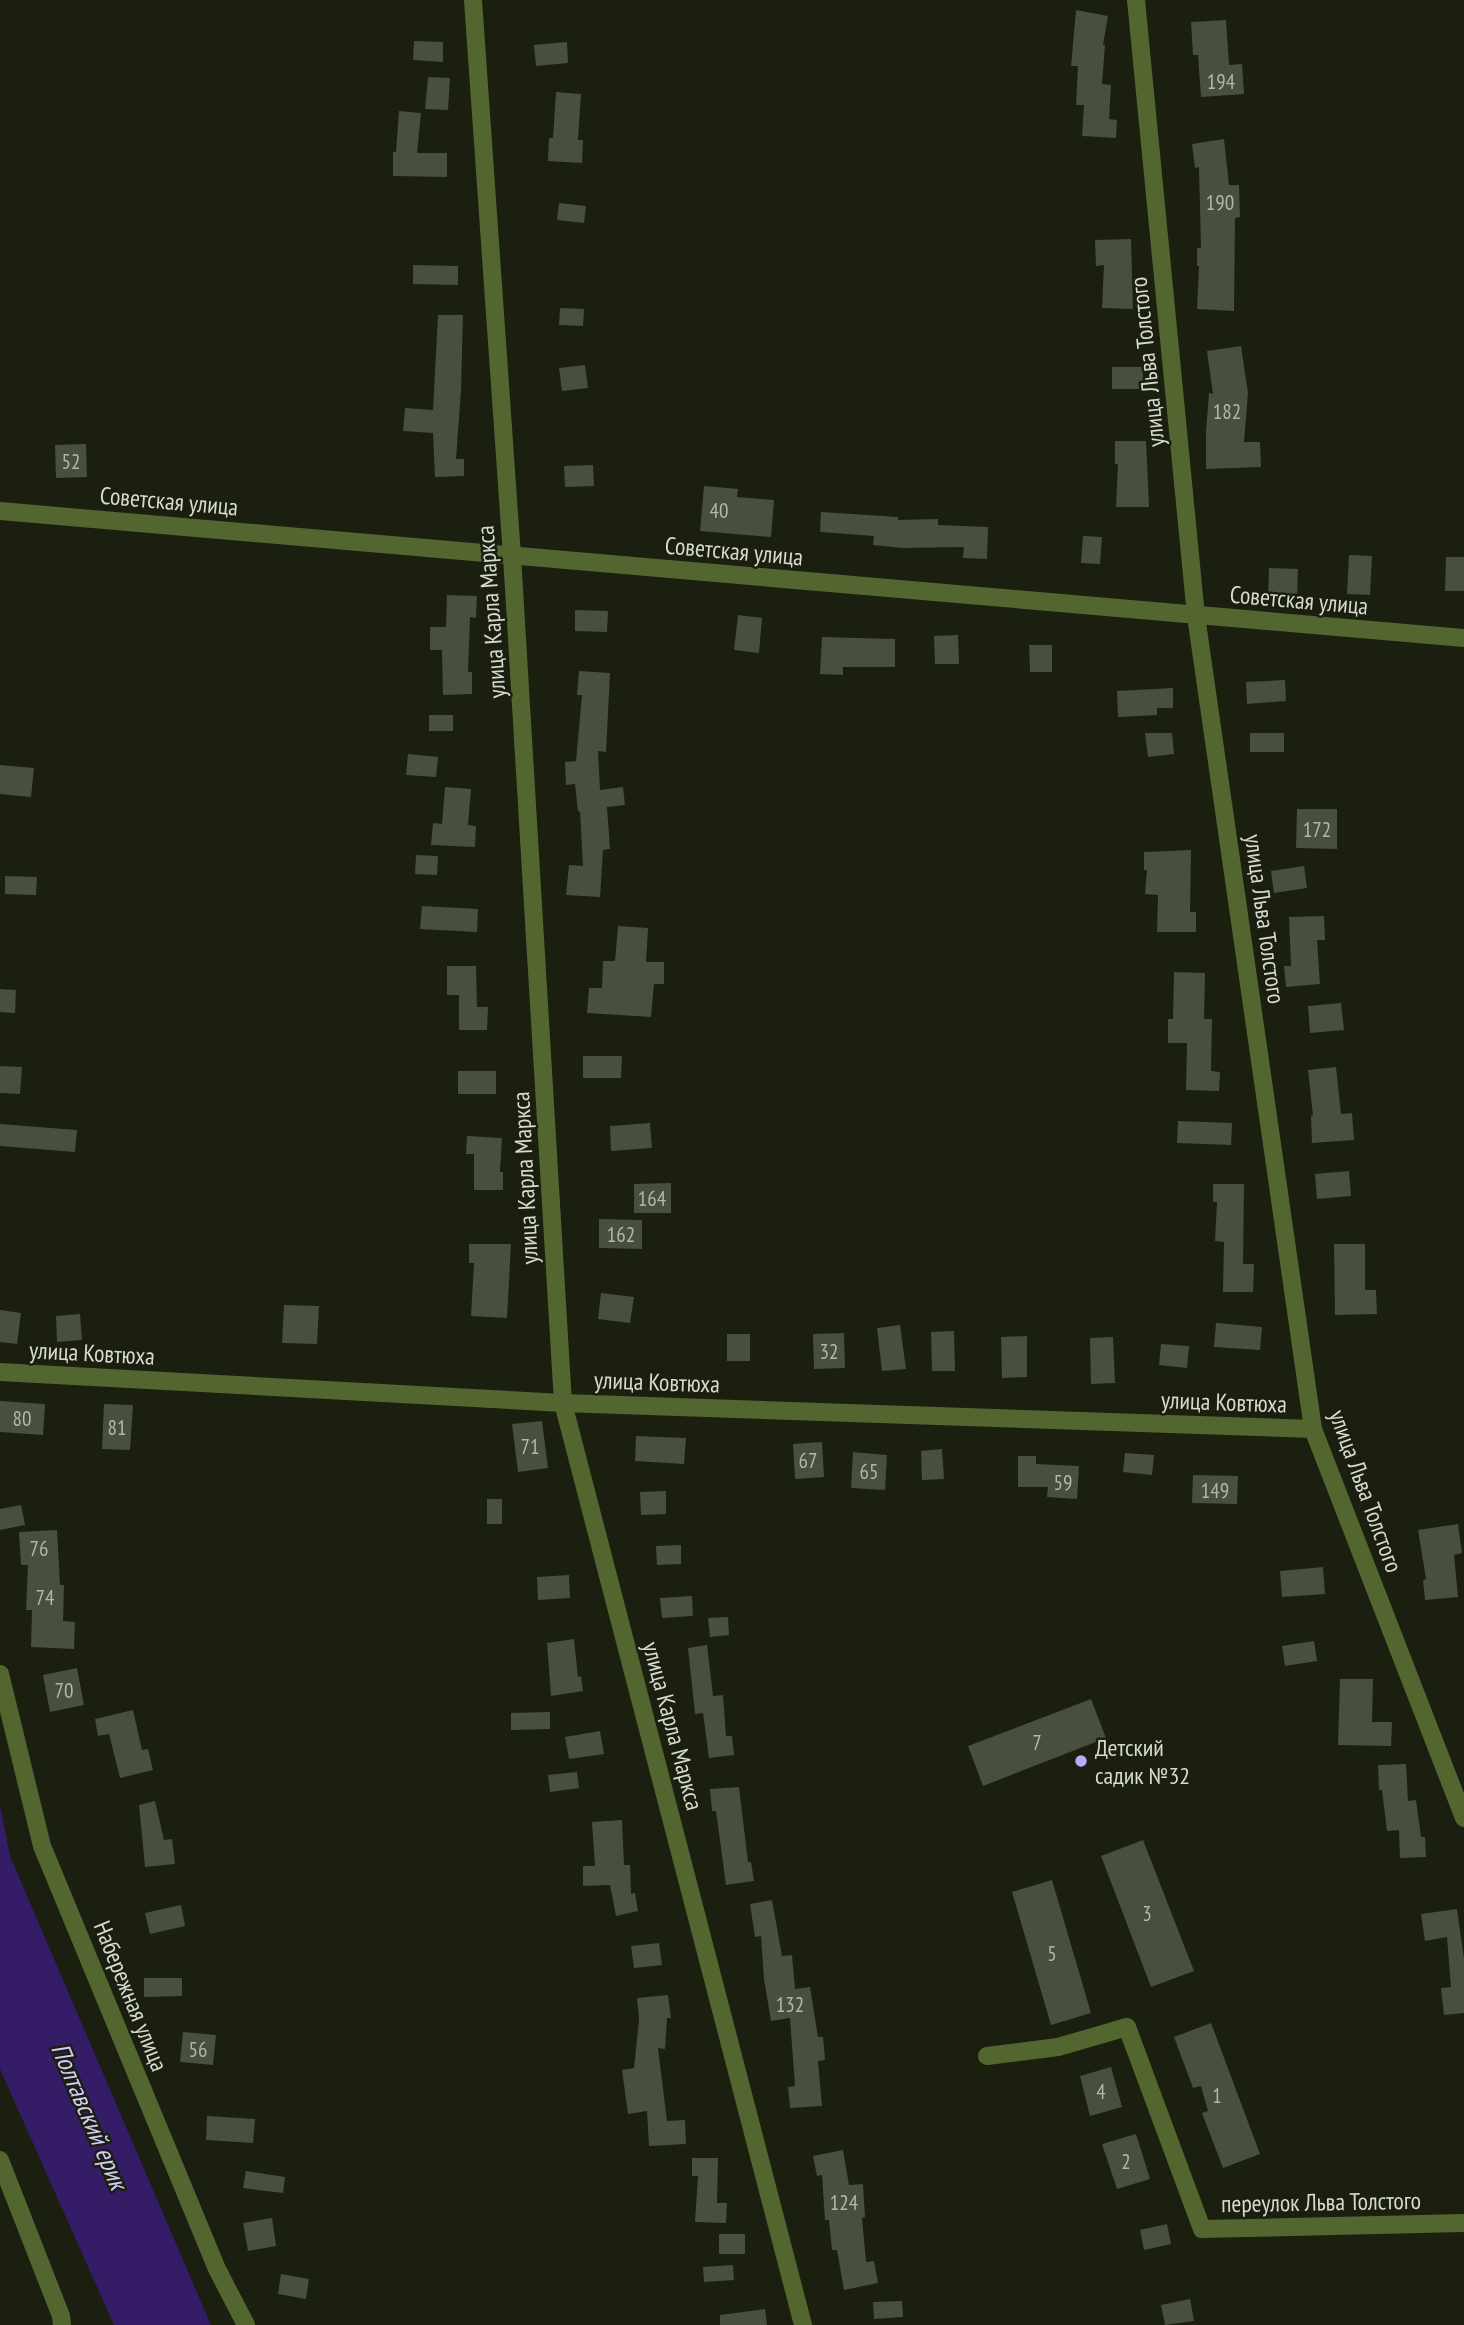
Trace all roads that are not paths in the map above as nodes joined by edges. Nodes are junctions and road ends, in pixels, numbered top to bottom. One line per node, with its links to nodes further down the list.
1 (473, 0): 4 (street, улица Карла Маркса)
2 (1136, 0): 5 (street, улица Льва Толстого)
3 (0, 511): 4 (street, Советская улица)
4 (512, 556): 5 (street, Советская улица); 8 (street, улица Карла Маркса)
5 (1196, 616): 6 (street, Советская улица); 9 (street, улица Льва Толстого)
6 (1464, 638)
7 (0, 1372): 8 (street, улица Ковтюха)
8 (563, 1403): 9 (street, улица Ковтюха); 17 (street, улица Карла Маркса)
9 (1314, 1429): 11 (street, улица Льва Толстого)
10 (0, 1674): 16 (street, Набережная улица)
11 (1464, 1818)
12 (987, 2056): 14 (street, переулок Льва Толстого)
13 (0, 2160): 15 (street)
14 (1464, 2222)
15 (62, 2325)
16 (246, 2325)
17 (803, 2325)

